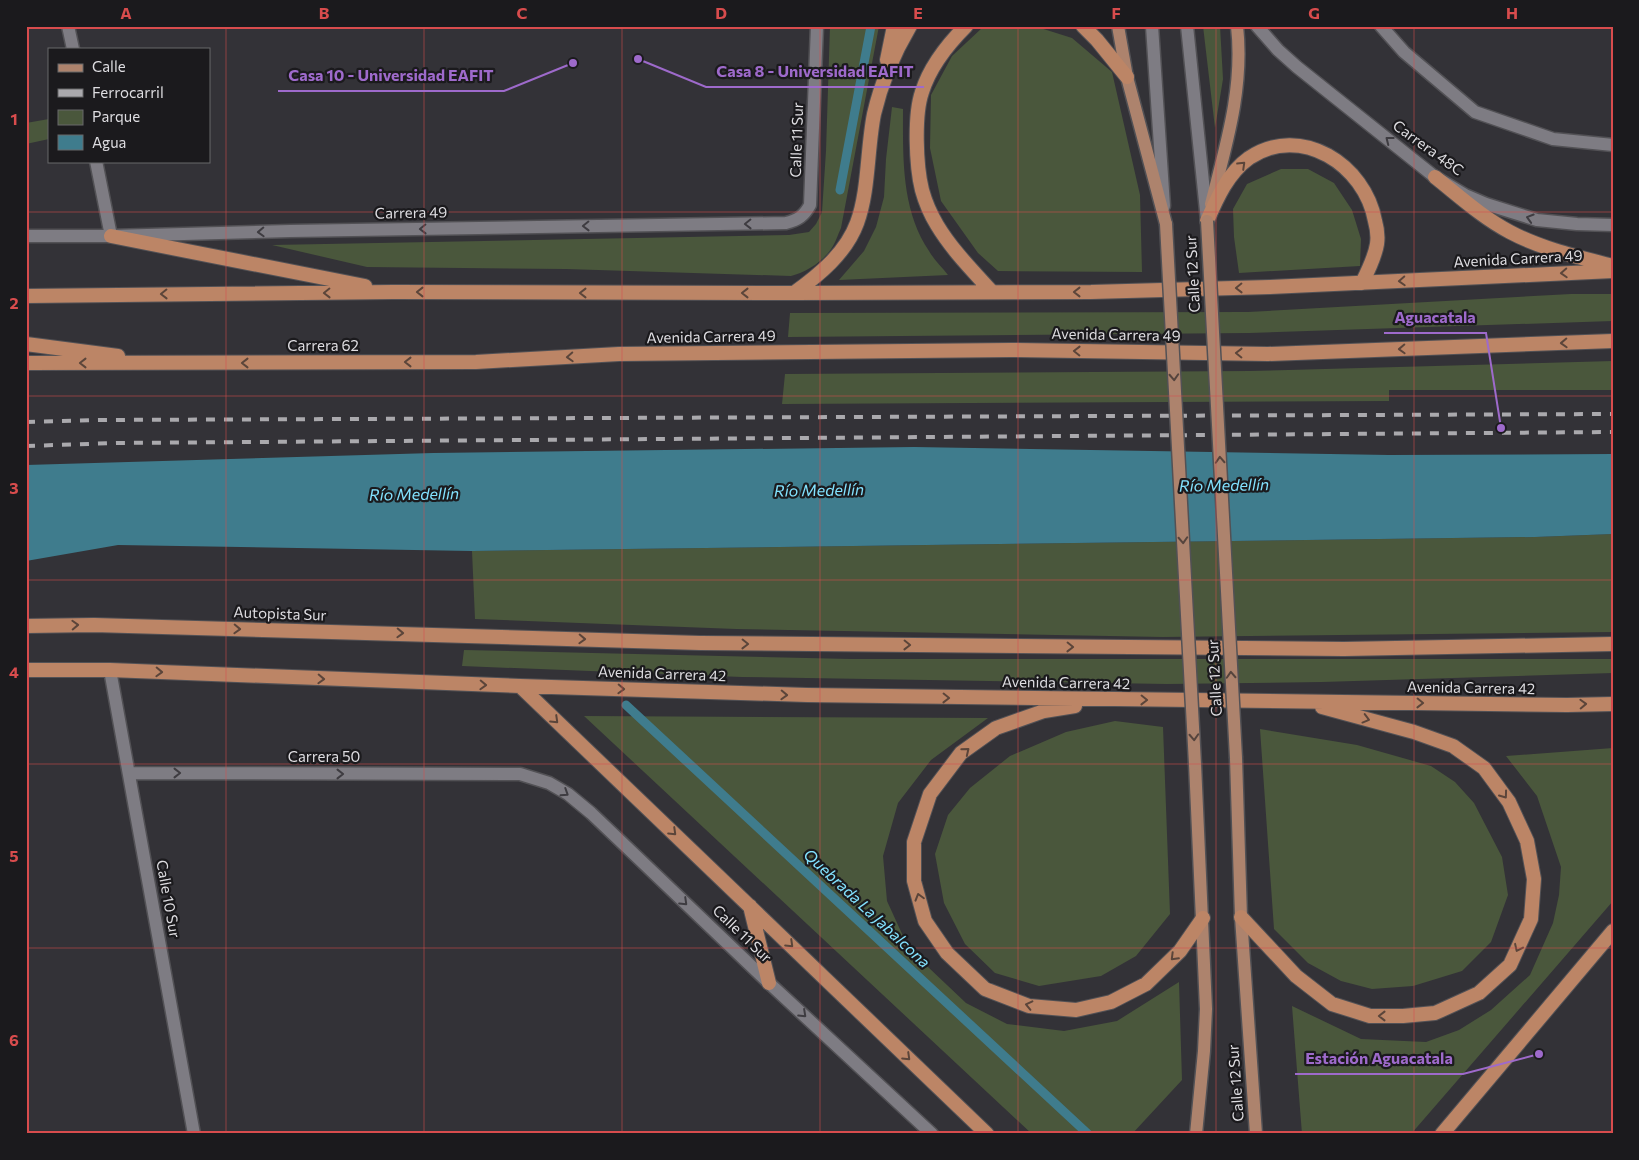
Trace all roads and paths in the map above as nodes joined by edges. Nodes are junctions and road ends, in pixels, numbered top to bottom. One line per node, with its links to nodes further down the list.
1 (68, 26): 13 (street)
2 (817, 26): 19 (street, Calle 11 Sur)
3 (894, 26): 15 (highway)
4 (910, 26): 15 (highway)
5 (966, 26): 29 (highway)
6 (1083, 26): 14 (highway)
7 (1118, 26): 14 (main road, Calle 12 Sur)
8 (1152, 26): 21 (street, Calle 12 Sur)
9 (1187, 26): 20 (street, Calle 12 Sur)
10 (1237, 26): 20 (main road, Calle 12 Sur)
11 (1257, 26): 18 (street, Carrera 48C, one-way to 11)
12 (1381, 26): 16 (street)
13 (73, 48)
14 (1127, 77): 21 (main road, Calle 12 Sur)
15 (880, 91): 30 (highway)
16 (1613, 145)
17 (96, 162): 24 (street)
18 (1435, 177): 22 (street, Carrera 48C, one-way to 18); 25 (highway)
19 (797, 220): 24 (street, Carrera 49, one-way to 24)
20 (1207, 221): 27 (highway, one-way to 27); 48 (main road, Calle 12 Sur, one-way to 20, bridge)
21 (1166, 224): 49 (main road, Calle 12 Sur, one-way to 49, bridge)
22 (1613, 225)
23 (26, 236): 24 (street, Carrera 49)
24 (112, 236): 28 (highway)
25 (1613, 266)
26 (1613, 271): 27 (highway, Avenida Carrera 49, one-way to 27)
27 (1362, 283): 29 (highway, Avenida Carrera 49, one-way to 29)
28 (393, 292): 30 (highway, one-way to 28); 31 (highway, one-way to 31)
29 (992, 292): 30 (highway, Avenida Carrera 49)
30 (794, 294)
31 (26, 296)
32 (1613, 341): 34 (highway, Avenida Carrera 49, one-way to 34)
33 (26, 344): 36 (highway)
34 (619, 354): 36 (highway, Carrera 62, one-way to 36)
35 (26, 363): 36 (highway, Carrera 62, one-way to 35)
36 (171, 363)
37 (26, 626): 38 (highway, Autopista Sur, one-way to 38)
38 (1613, 644)
39 (26, 670): 40 (highway)
40 (110, 670): 41 (highway, one-way to 41); 45 (street, Calle 10 Sur)
41 (520, 686): 42 (highway, Avenida Carrera 42, one-way to 42); 47 (highway, one-way to 47)
42 (1111, 700): 43 (highway, Avenida Carrera 42, one-way to 43); 49 (highway, one-way to 42)
43 (1302, 702): 44 (highway, Avenida Carrera 42, one-way to 44); 48 (highway, one-way to 48)
44 (1613, 704)
45 (129, 773): 46 (street, Carrera 50, one-way to 46); 52 (street, Calle 10 Sur)
46 (520, 774): 51 (street, Calle 11 Sur, one-way to 51)
47 (750, 906): 51 (highway); 54 (highway, one-way to 54)
48 (1241, 916): 56 (main road, Calle 12 Sur)
49 (1203, 918): 55 (main road, Calle 12 Sur)
50 (1613, 931): 57 (highway)
51 (770, 983): 53 (street, Calle 11 Sur, one-way to 53)
52 (194, 1134)
53 (932, 1134)
54 (987, 1134)
55 (1196, 1134)
56 (1256, 1134)
57 (1442, 1134)

